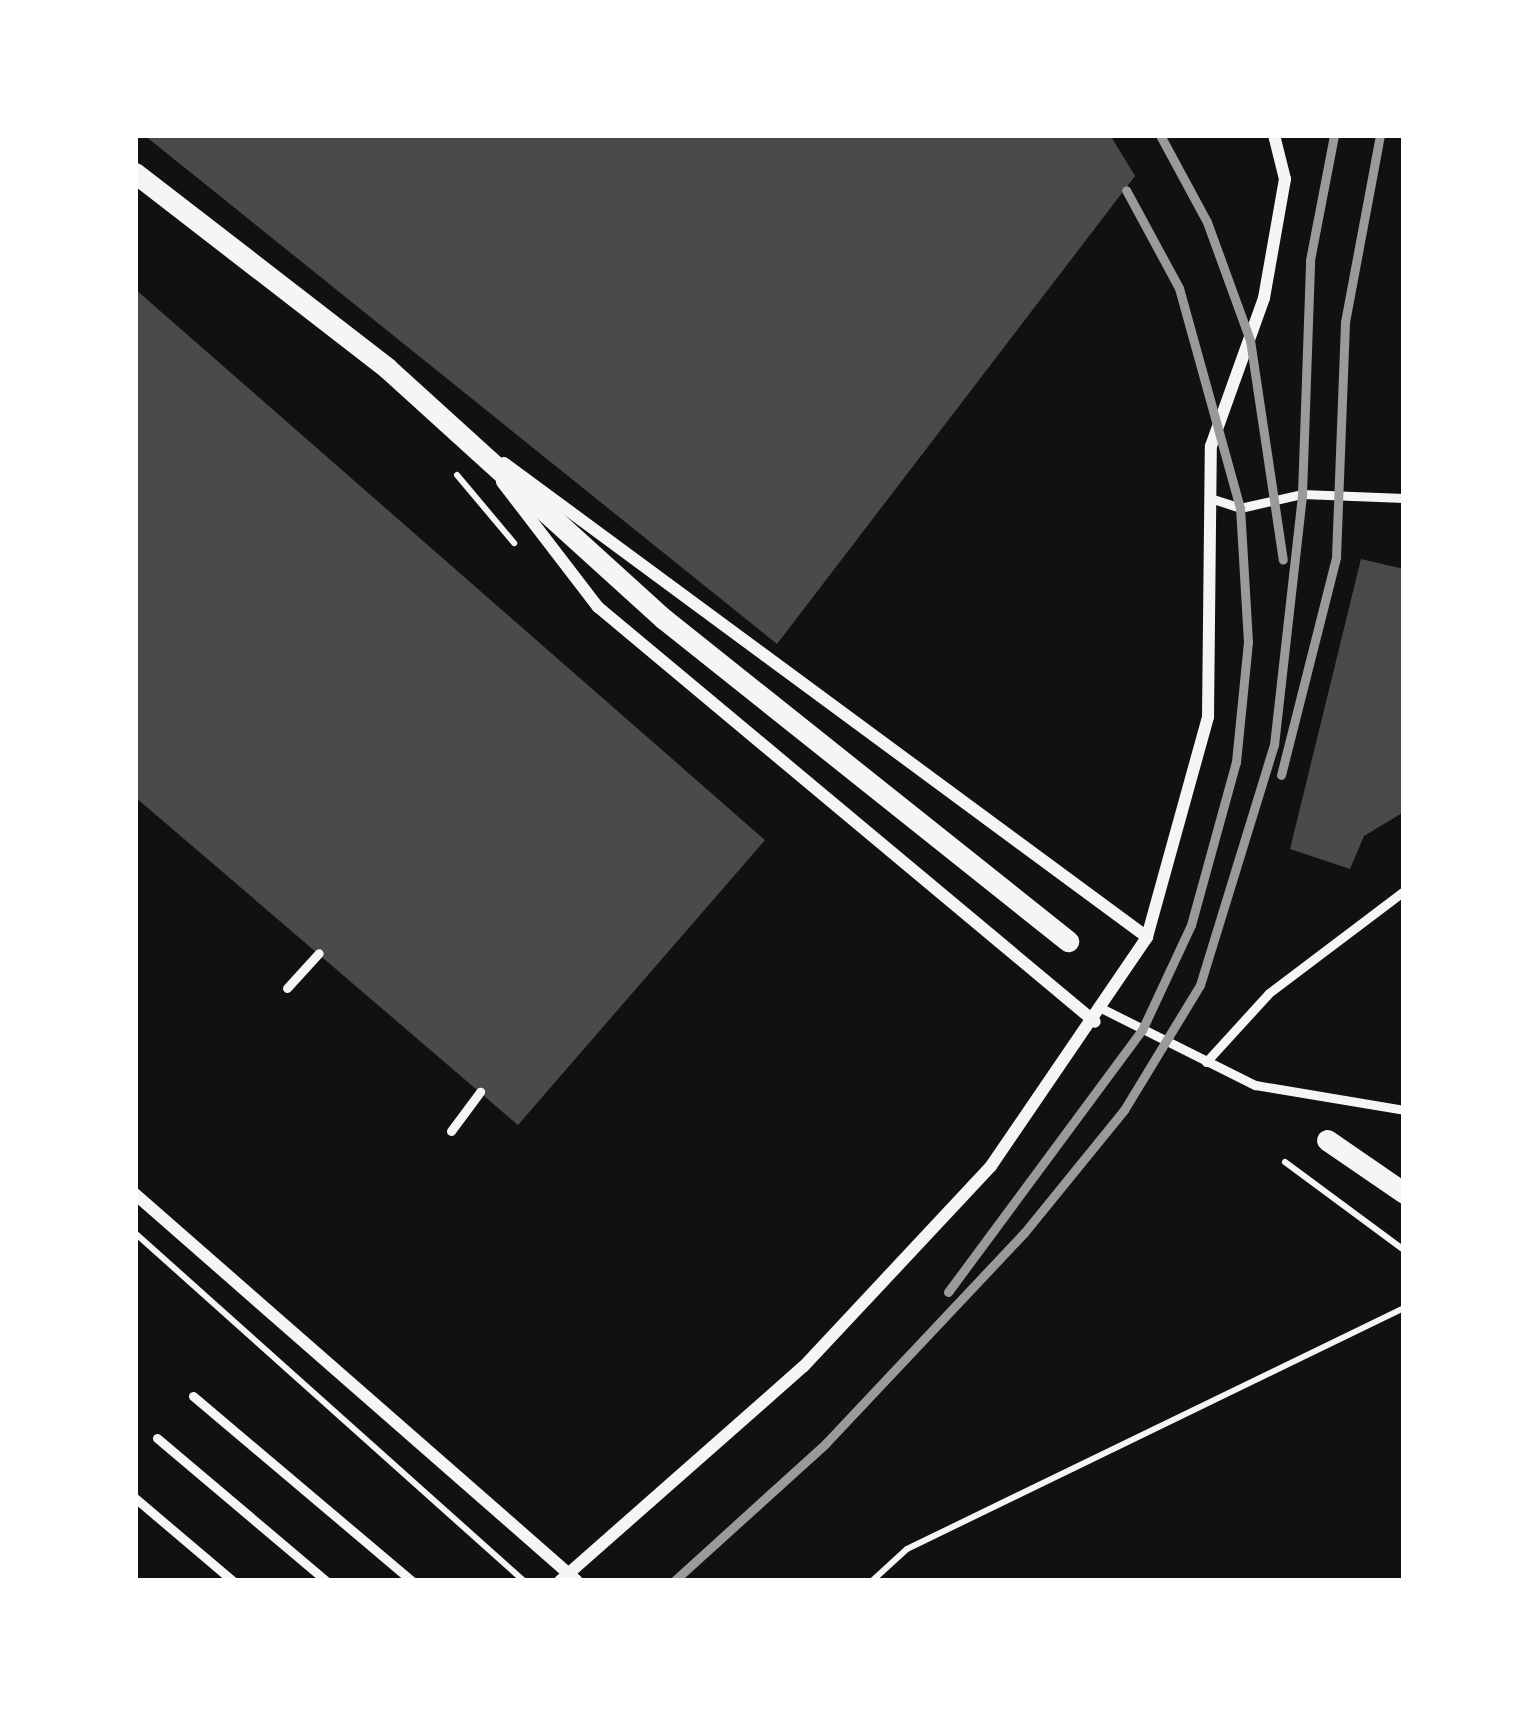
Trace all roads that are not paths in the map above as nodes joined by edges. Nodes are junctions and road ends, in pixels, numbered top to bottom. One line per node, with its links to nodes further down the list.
1 (1274, 135): 3 (street)
2 (1284, 135): 3 (lane)
3 (1281, 150): 7 (street)
4 (135, 173): 5 (street)
5 (482, 451): 9 (street); 10 (street); 14 (street)
6 (1404, 498): 7 (lane)
7 (1213, 499): 9 (street)
8 (1404, 891): 15 (lane)
9 (1148, 937): 13 (street)
10 (1068, 941)
11 (319, 952): 12 (lane)
12 (287, 988)
13 (1102, 1009): 14 (street); 15 (lane)
14 (1095, 1022): 25 (street)
15 (1206, 1062): 17 (lane)
16 (480, 1092): 18 (lane)
17 (1404, 1110)
18 (451, 1131)
19 (1327, 1140): 20 (street)
20 (1404, 1193)
21 (135, 1194): 25 (street)
22 (194, 1396): 28 (lane)
23 (157, 1438): 27 (lane)
24 (135, 1498): 26 (lane)
25 (569, 1578)
26 (233, 1581)
27 (326, 1581)
28 (412, 1581)

